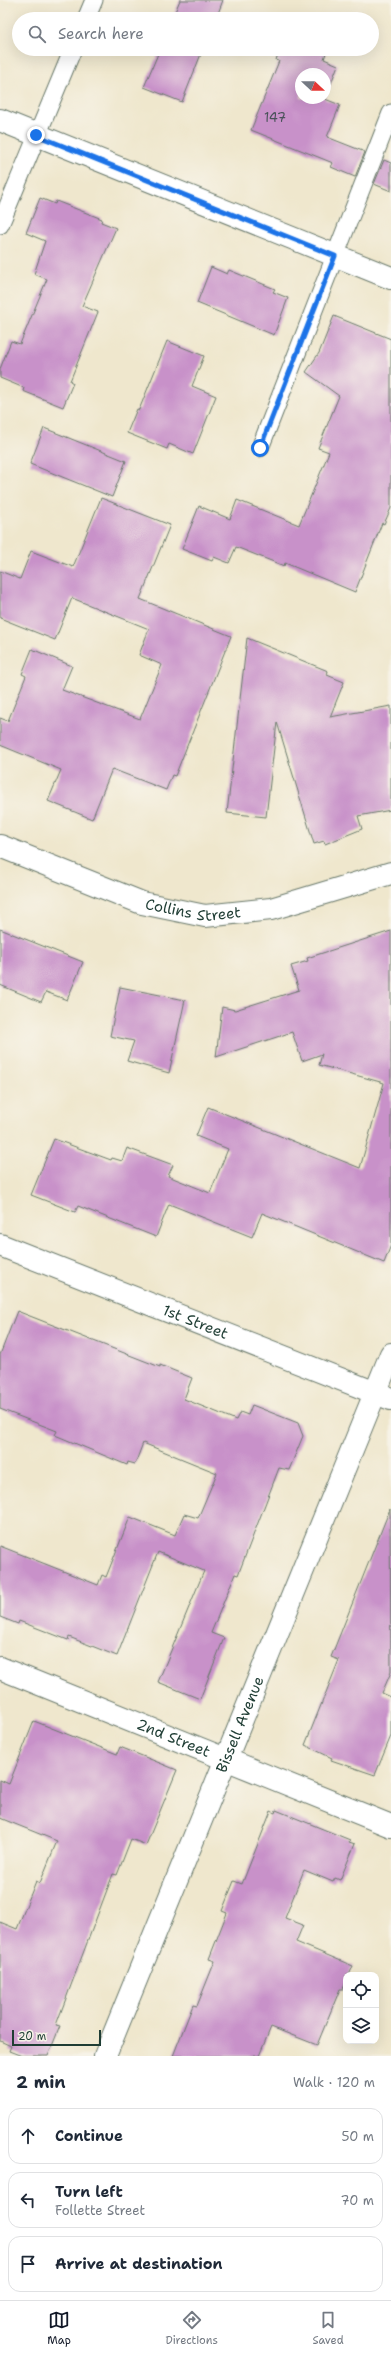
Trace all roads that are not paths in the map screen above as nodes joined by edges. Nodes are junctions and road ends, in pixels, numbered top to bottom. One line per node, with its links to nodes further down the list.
1 (94, 0): 2 (lane)
2 (89, 12)
3 (70, 56): 6 (lane)
4 (391, 112): 8 (lane)
5 (0, 120): 6 (street)
6 (36, 135): 7 (lane); 8 (street)
7 (0, 225)
8 (335, 256): 9 (street); 10 (lane)
9 (391, 278)
10 (260, 448)
11 (0, 846): 12 (street, Collins Street)
12 (391, 873)
13 (0, 1245): 15 (street, 1st Street)
14 (391, 1354): 15 (street, Bissell Avenue)
15 (383, 1396): 17 (street, Bissell Avenue)
16 (0, 1668): 17 (street, 2nd Street)
17 (226, 1759): 18 (street, 2nd Street); 19 (street, Bissell Avenue)
18 (391, 1826)
19 (105, 2056)

